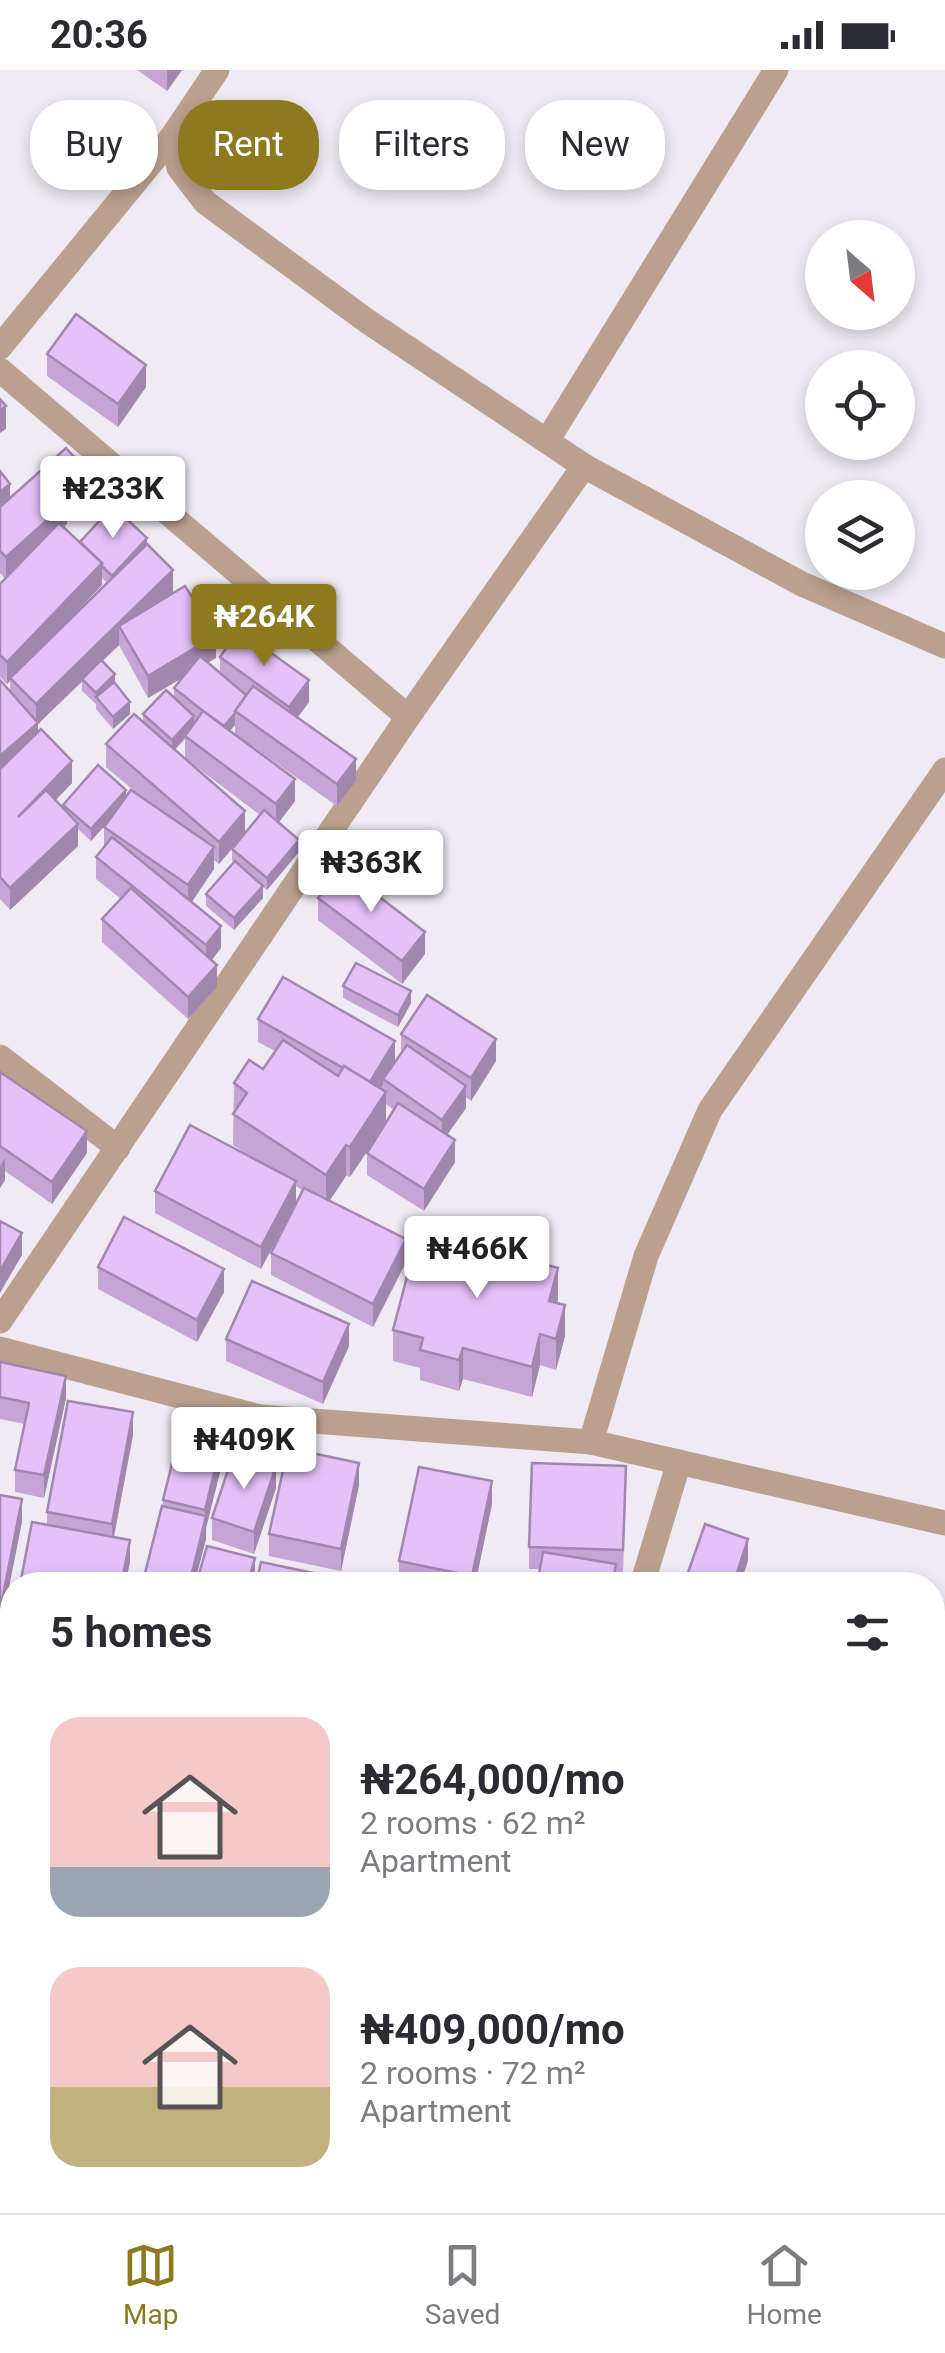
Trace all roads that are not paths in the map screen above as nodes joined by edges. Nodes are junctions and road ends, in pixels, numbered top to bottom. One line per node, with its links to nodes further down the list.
1 (217, 70): 3 (street)
2 (776, 70): 6 (street)
3 (172, 137): 4 (street); 6 (street)
4 (0, 347)
5 (0, 370): 9 (street)
6 (546, 441): 7 (street)
7 (584, 466): 8 (street); 9 (street)
8 (945, 646)
9 (408, 717): 12 (street)
10 (945, 770): 15 (street)
11 (0, 1057): 12 (street)
12 (118, 1148): 13 (street)
13 (0, 1322)
14 (0, 1349): 15 (street)
15 (591, 1442): 16 (street)
16 (679, 1462): 17 (street); 18 (street)
17 (945, 1522)
18 (646, 1572)

